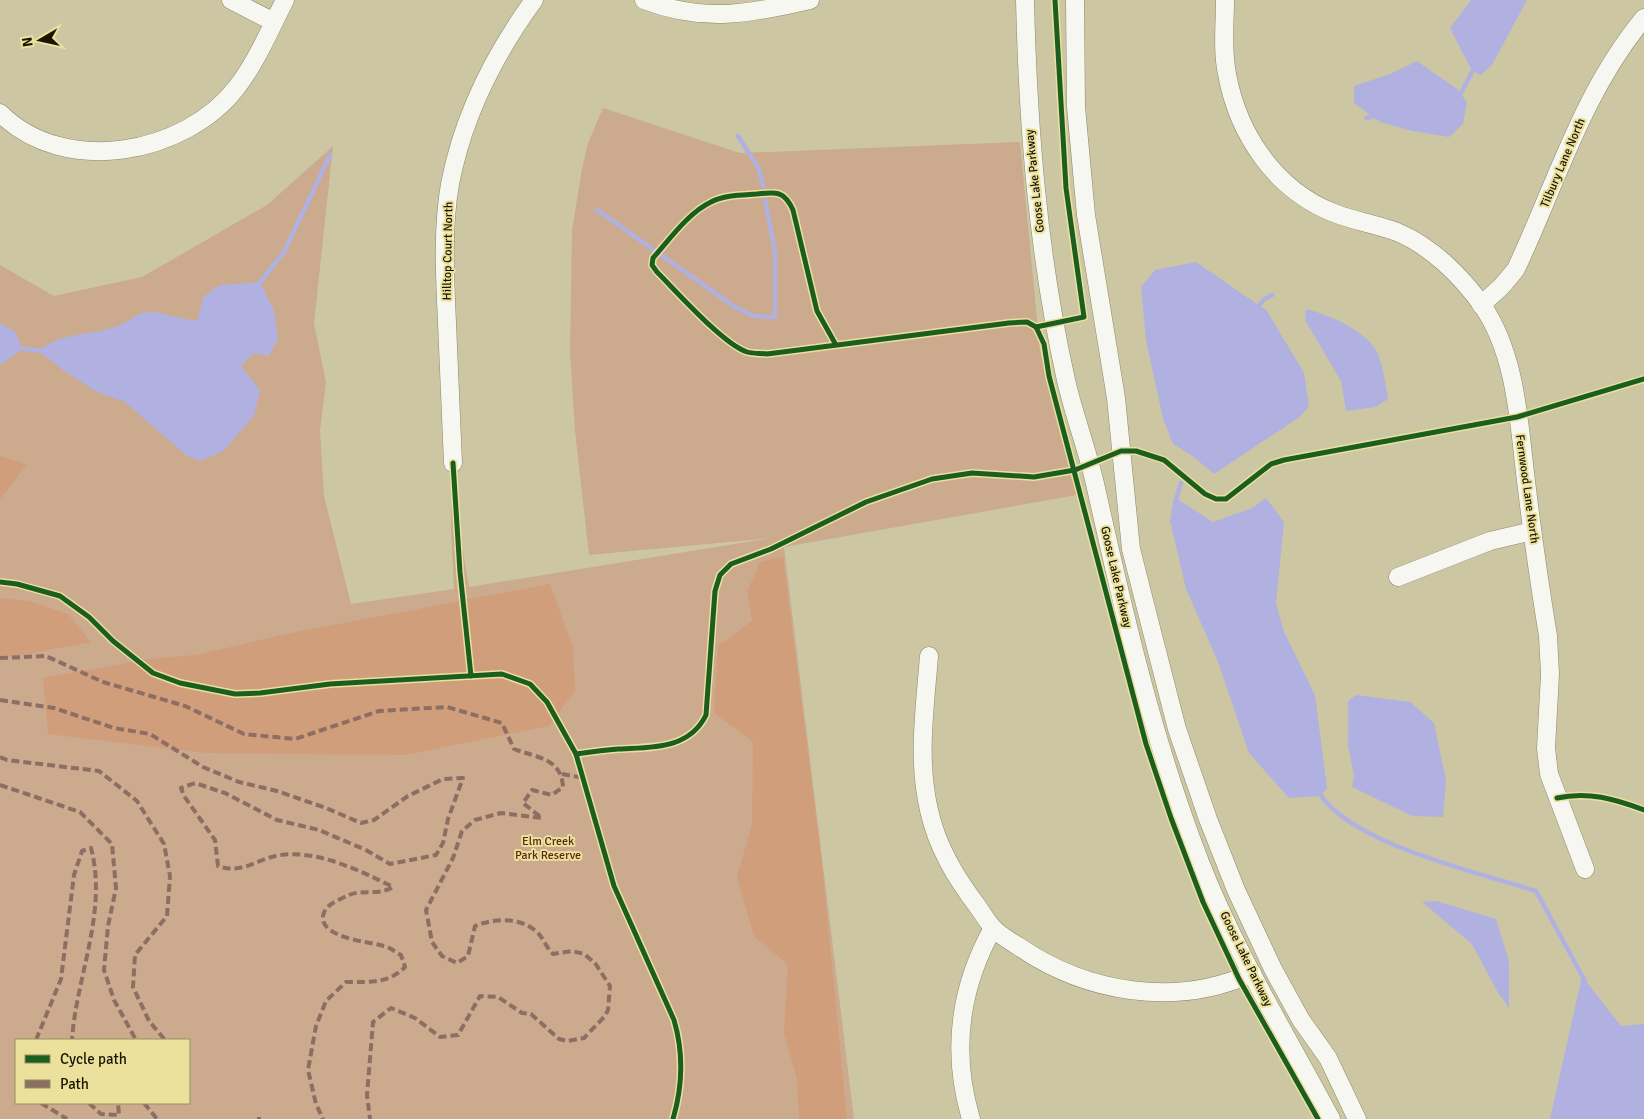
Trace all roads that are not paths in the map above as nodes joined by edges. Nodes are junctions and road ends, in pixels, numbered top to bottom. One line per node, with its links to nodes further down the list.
1 (231, 0): 10 (street)
2 (285, 0): 10 (street)
3 (534, 0): 13 (street, Hilltop Court North)
4 (644, 0): 5 (street)
5 (810, 0)
6 (1025, 0): 19 (street, Goose Lake Parkway)
7 (1076, 0): 22 (street, Goose Lake Parkway)
8 (1225, 0): 12 (street, Fernwood Lane North)
9 (1644, 18): 12 (street, Tilbury Lane North)
10 (274, 22): 11 (street)
11 (0, 113)
12 (1481, 305): 14 (street, Fernwood Lane North)
13 (453, 463)
14 (1532, 531): 15 (street); 17 (street, Fernwood Lane North)
15 (1398, 577)
16 (929, 656): 18 (street)
17 (1585, 869)
18 (993, 928): 19 (street); 20 (street)
19 (1252, 973): 21 (street, Goose Lake Parkway)
20 (971, 1119)
21 (1331, 1119)
22 (1357, 1119)

